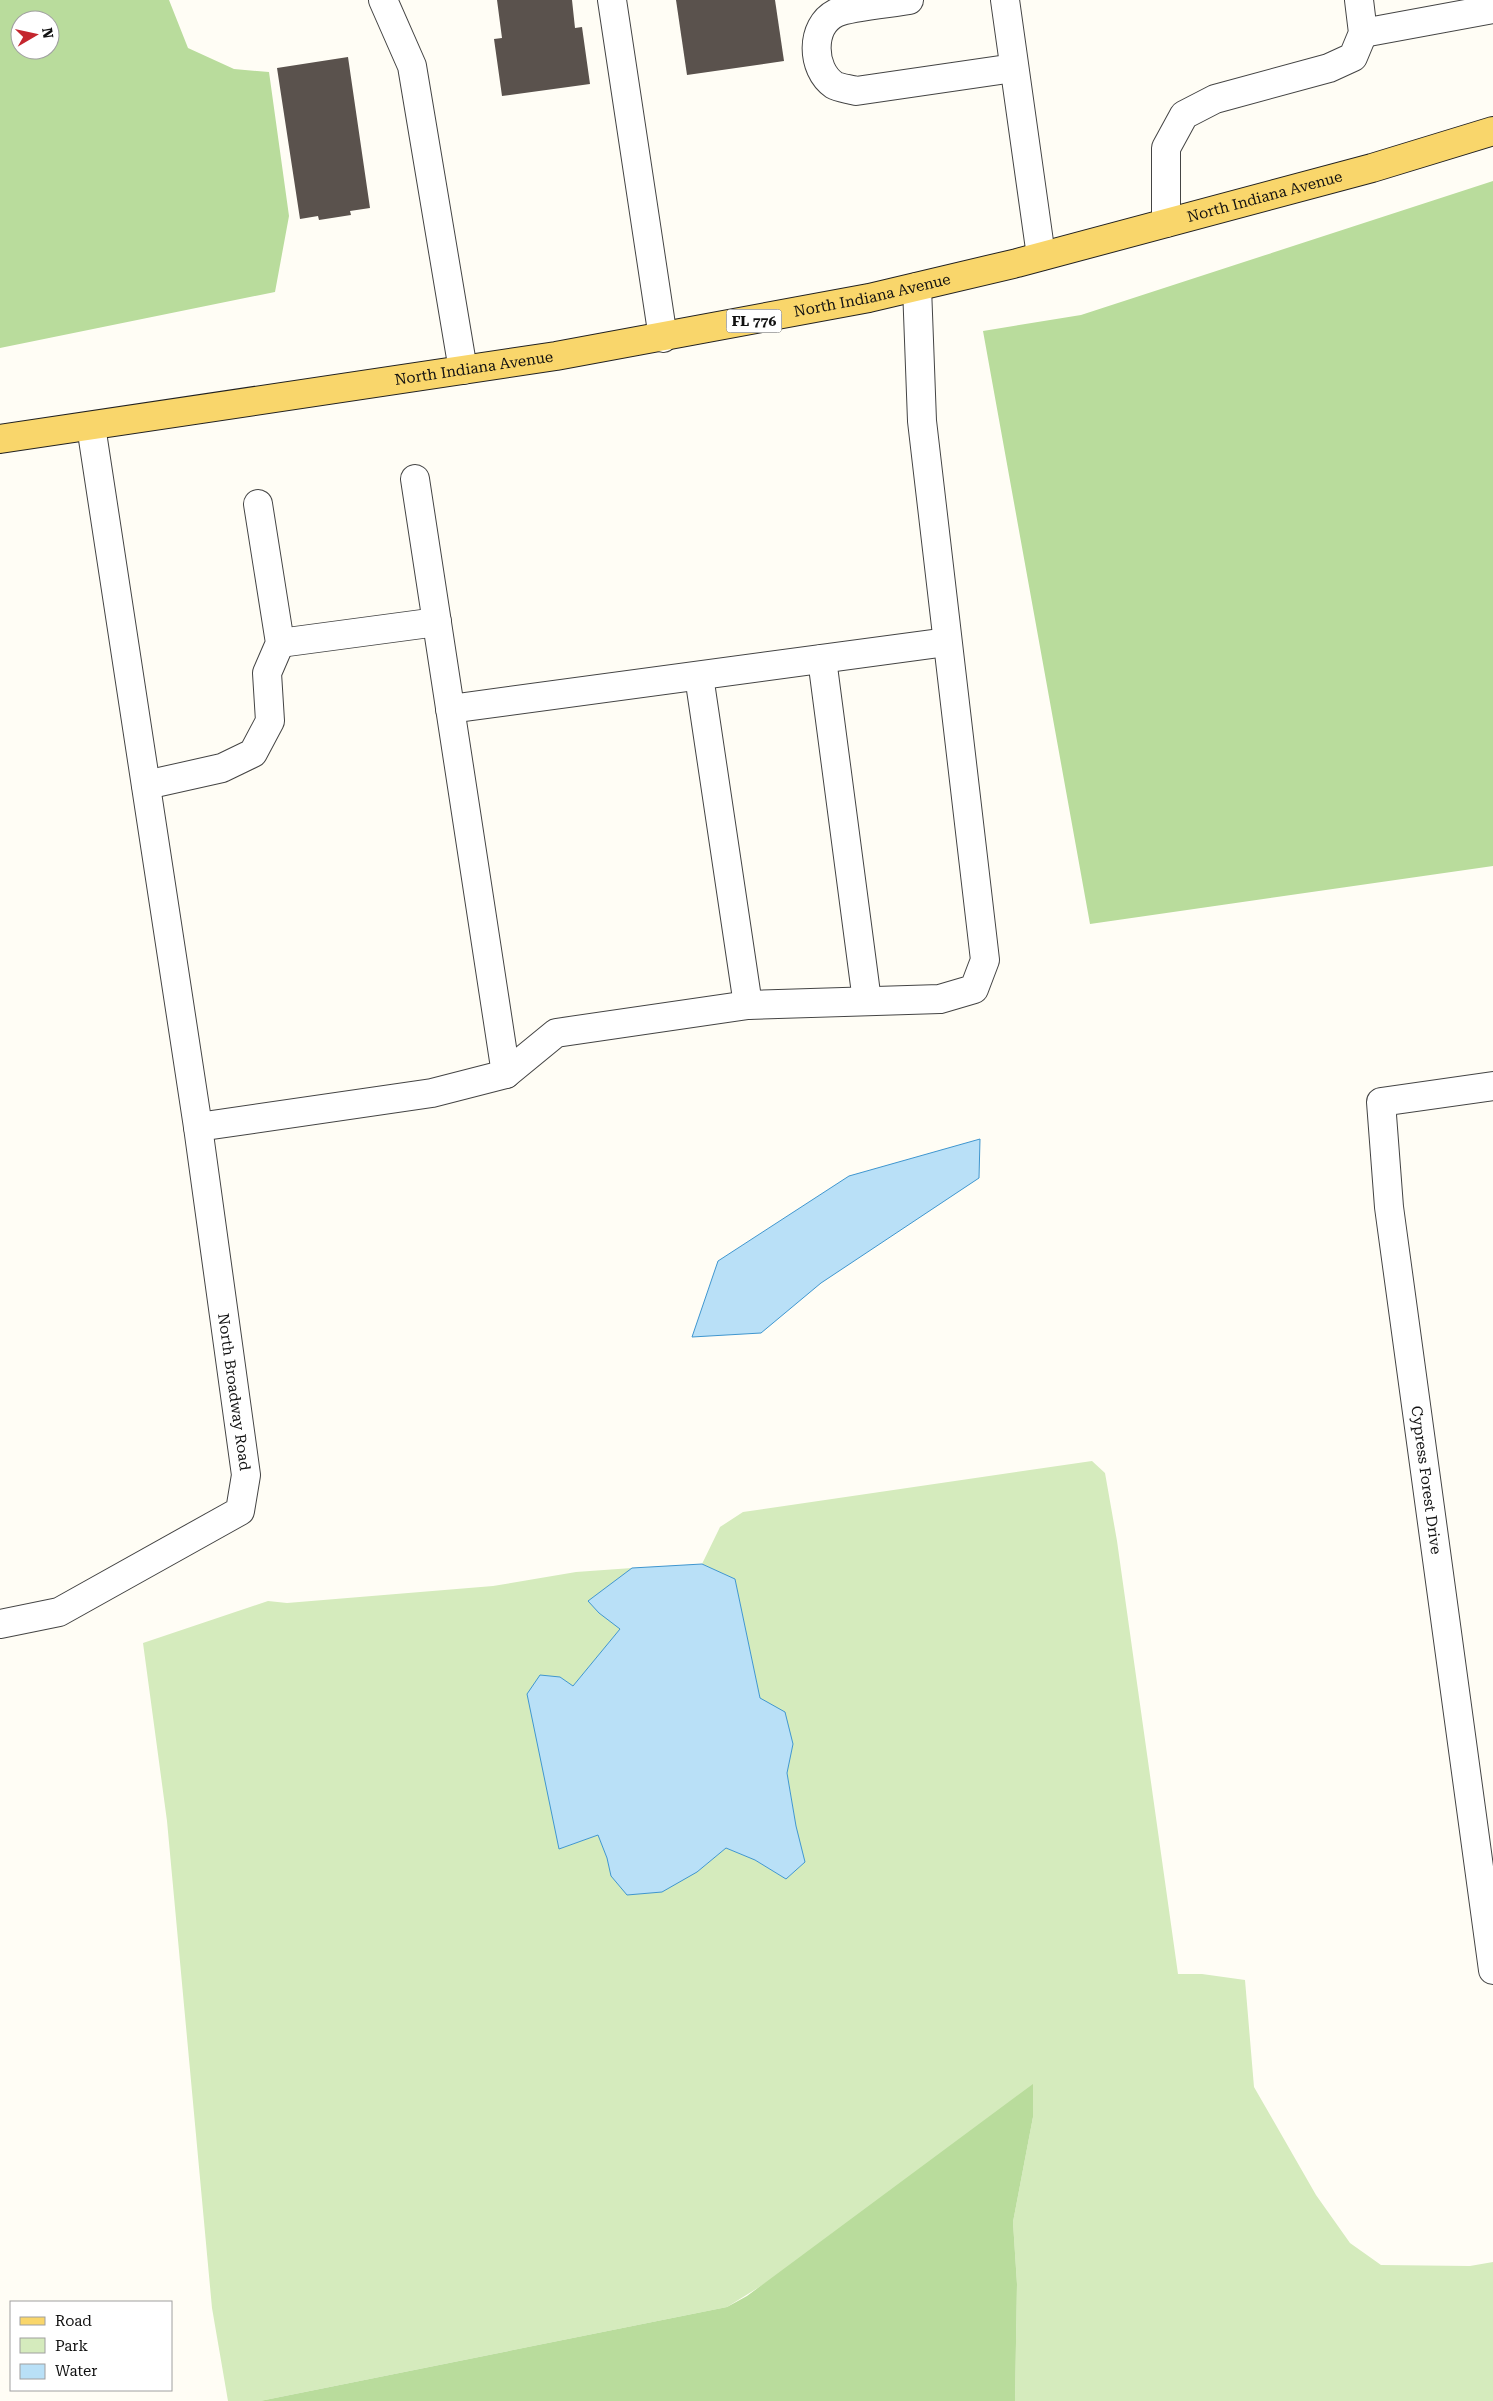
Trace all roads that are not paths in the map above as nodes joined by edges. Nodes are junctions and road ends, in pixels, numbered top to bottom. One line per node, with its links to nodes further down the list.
1 (383, 0): 14 (street)
2 (612, 0): 13 (street)
3 (909, 0): 8 (street)
4 (1004, 0): 8 (street)
5 (1359, 0): 7 (street)
6 (1493, 9): 7 (street)
7 (1363, 33): 10 (street)
8 (1014, 68): 11 (street)
9 (1493, 131): 10 (main road, North Indiana Avenue / FL 776)
10 (1166, 223): 11 (main road, North Indiana Avenue / FL 776)
11 (1042, 256): 12 (main road, North Indiana Avenue / FL 776)
12 (917, 287): 13 (main road, North Indiana Avenue / FL 776); 20 (street)
13 (664, 338): 14 (main road, North Indiana Avenue / FL 776)
14 (463, 370): 15 (main road, North Indiana Avenue / FL 776)
15 (91, 426): 16 (main road, North Indiana Avenue / FL 776); 25 (street)
16 (0, 439)
17 (415, 479): 19 (street)
18 (258, 504): 21 (street)
19 (437, 622): 21 (street); 24 (street)
20 (947, 642): 22 (street); 26 (street)
21 (280, 643): 25 (street)
22 (822, 659): 23 (street); 26 (street)
23 (699, 676): 24 (street); 27 (street)
24 (450, 709): 28 (street)
25 (146, 785): 30 (street)
26 (867, 1001): 27 (street)
27 (748, 1005): 28 (street)
28 (506, 1074): 30 (street)
29 (1493, 1086): 32 (street, Cypress Forest Drive)
30 (198, 1127): 31 (street, North Broadway Road)
31 (0, 1624)
32 (1493, 1970)

